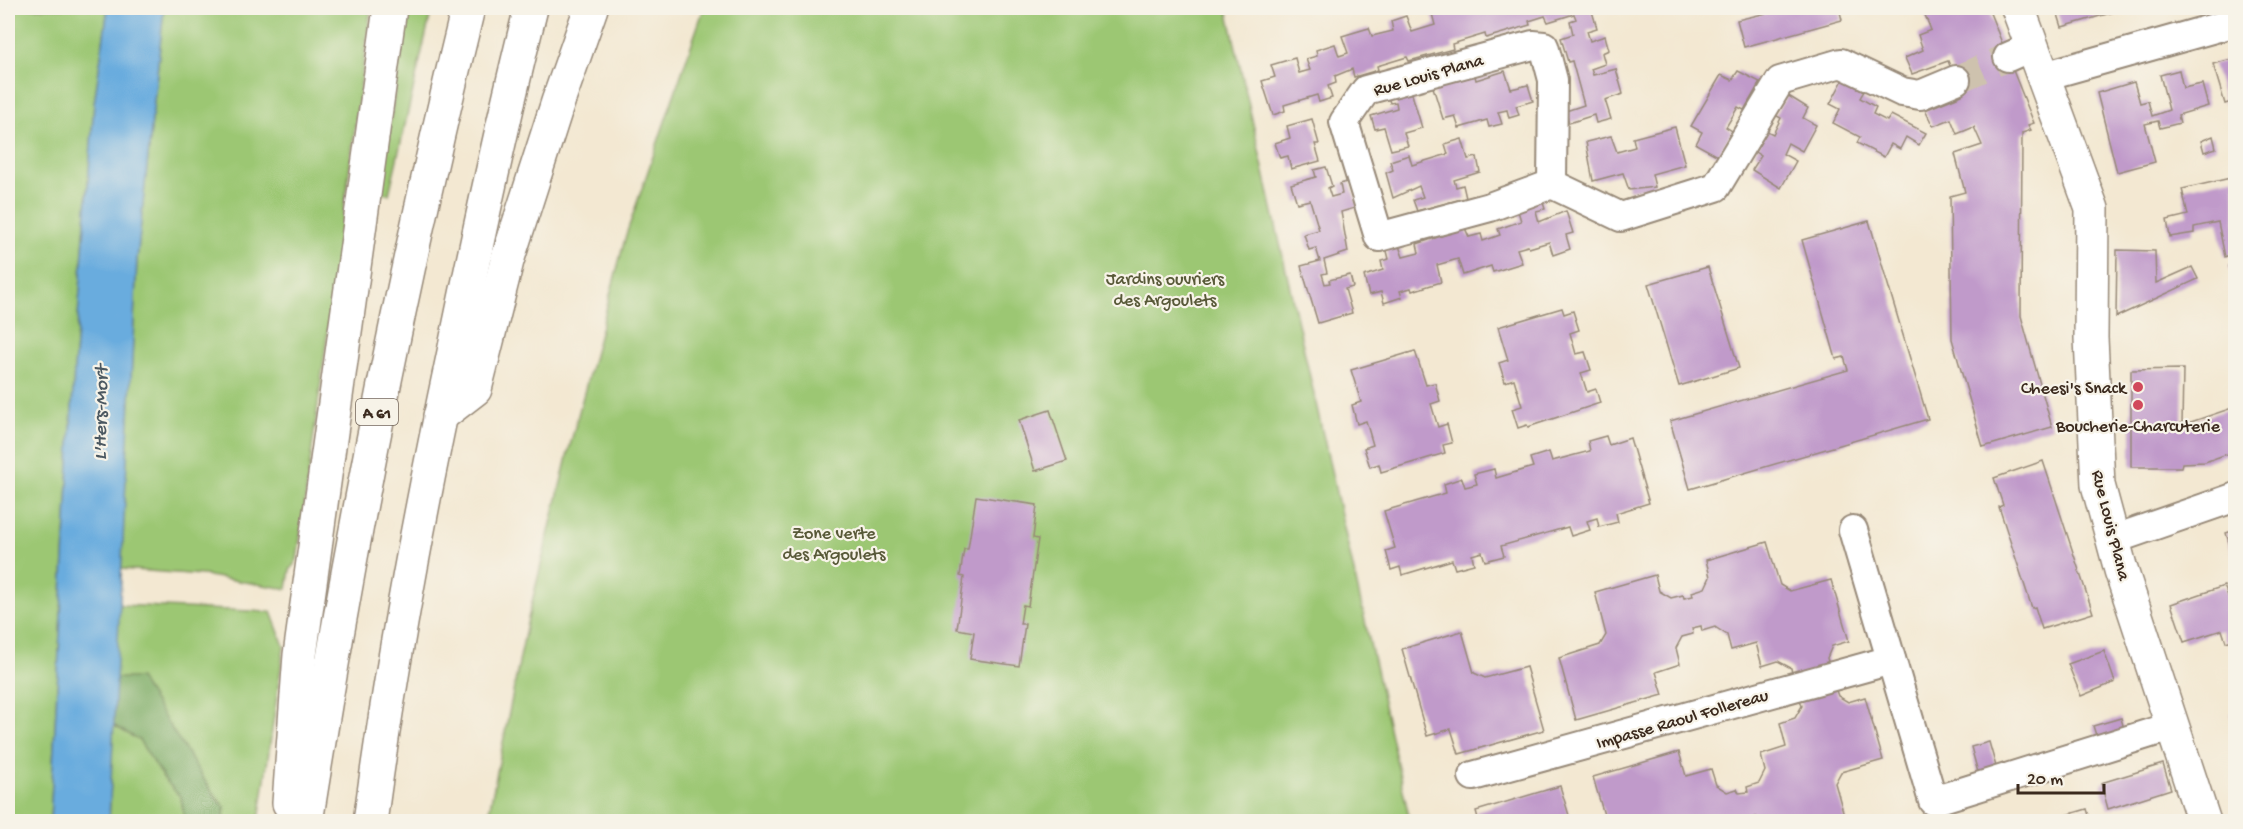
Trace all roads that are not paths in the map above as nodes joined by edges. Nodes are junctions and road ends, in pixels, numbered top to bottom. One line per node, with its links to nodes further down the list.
1 (390, 8): 17 (main road)
2 (468, 8): 18 (main road, A 61)
3 (531, 8): 10 (main road)
4 (591, 8): 10 (main road)
5 (2018, 8): 7 (main road, Rue Louis Plana)
6 (2235, 22): 7 (street)
7 (2029, 60): 13 (main road, Rue Louis Plana)
8 (1956, 80): 9 (street)
9 (1552, 184): 9 (street, Rue Louis Plana)
10 (440, 416): 19 (main road)
11 (2235, 497): 13 (street)
12 (1853, 530): 14 (street)
13 (2112, 540): 15 (main road, Rue Louis Plana)
14 (1891, 660): 15 (street); 16 (street, Impasse Raoul Follereau)
15 (2173, 726): 20 (main road, Rue Louis Plana)
16 (1473, 776)
17 (288, 822)
18 (306, 822)
19 (370, 822)
20 (2204, 822)

